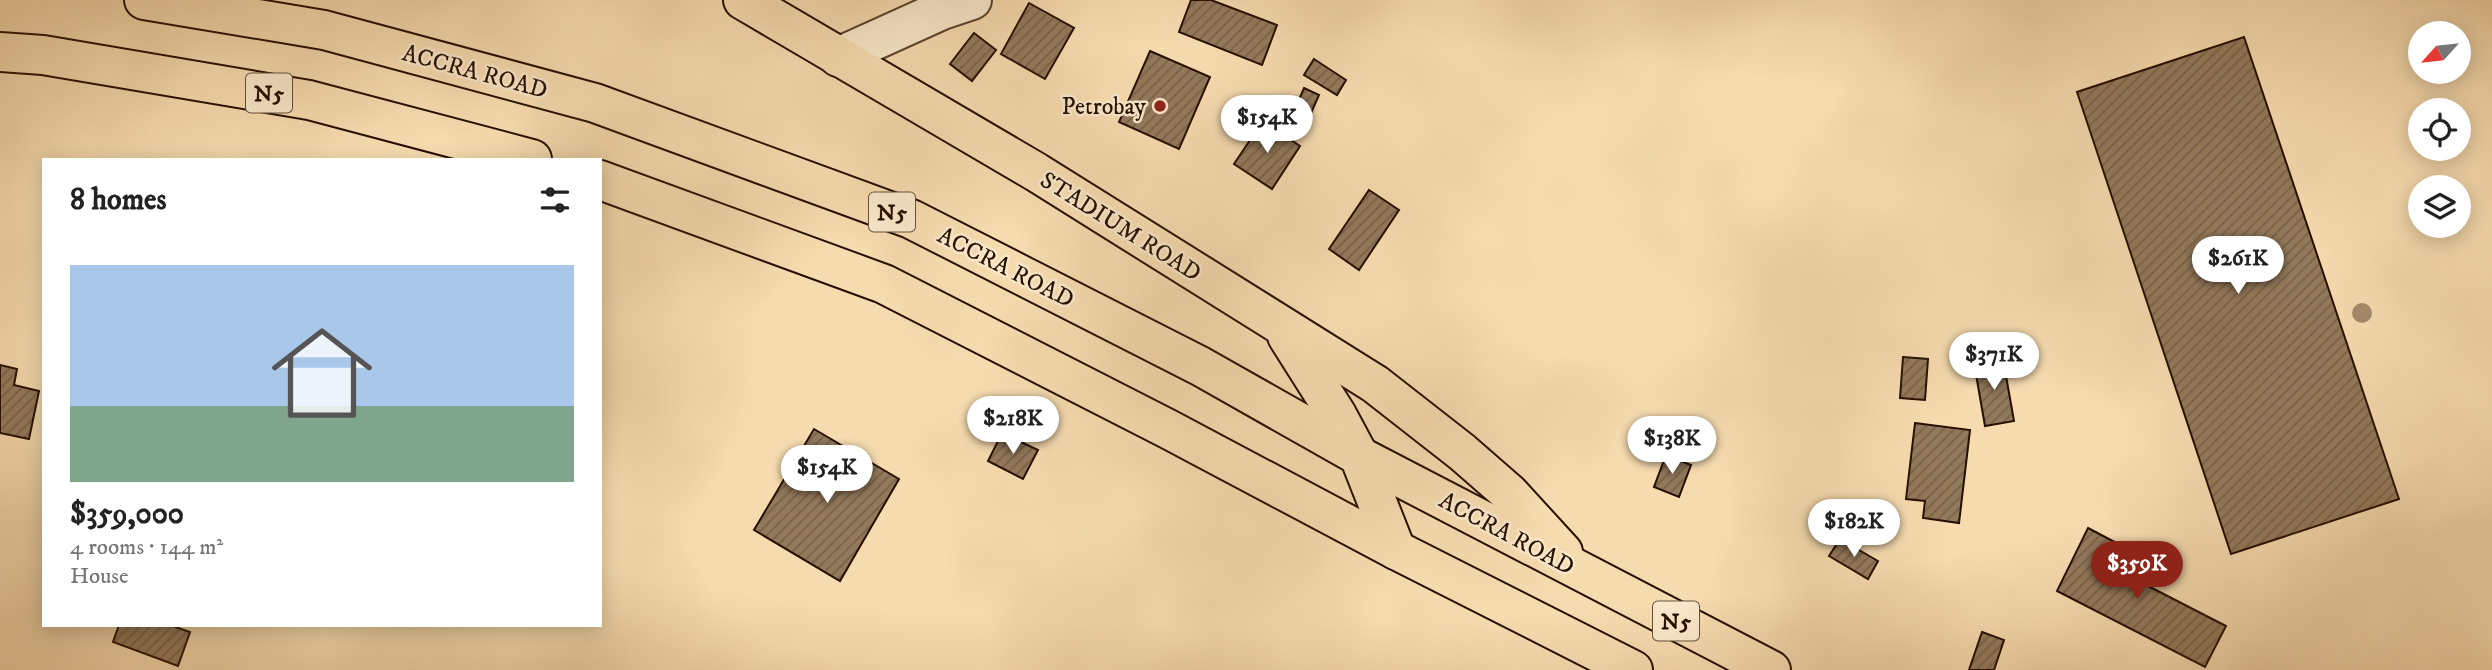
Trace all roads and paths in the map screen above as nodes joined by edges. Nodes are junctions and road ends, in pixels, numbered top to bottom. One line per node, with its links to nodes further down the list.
1 (144, 0): 9 (main road, ACCRA ROAD / N5)
2 (743, 0): 5 (main road, STADIUM ROAD)
3 (972, 0): 5 (street)
4 (0, 52): 6 (main road, N5)
5 (838, 57): 8 (main road, STADIUM ROAD)
6 (528, 158)
7 (602, 181): 10 (main road, N5)
8 (1280, 326): 9 (main road, STADIUM ROAD); 11 (main road)
9 (1359, 456): 10 (main road, STADIUM ROAD); 11 (main road, ACCRA ROAD / N5)
10 (1396, 550): 12 (main road, N5)
11 (1582, 572): 13 (main road, ACCRA ROAD / N5)
12 (1633, 670)
13 (1770, 670)

